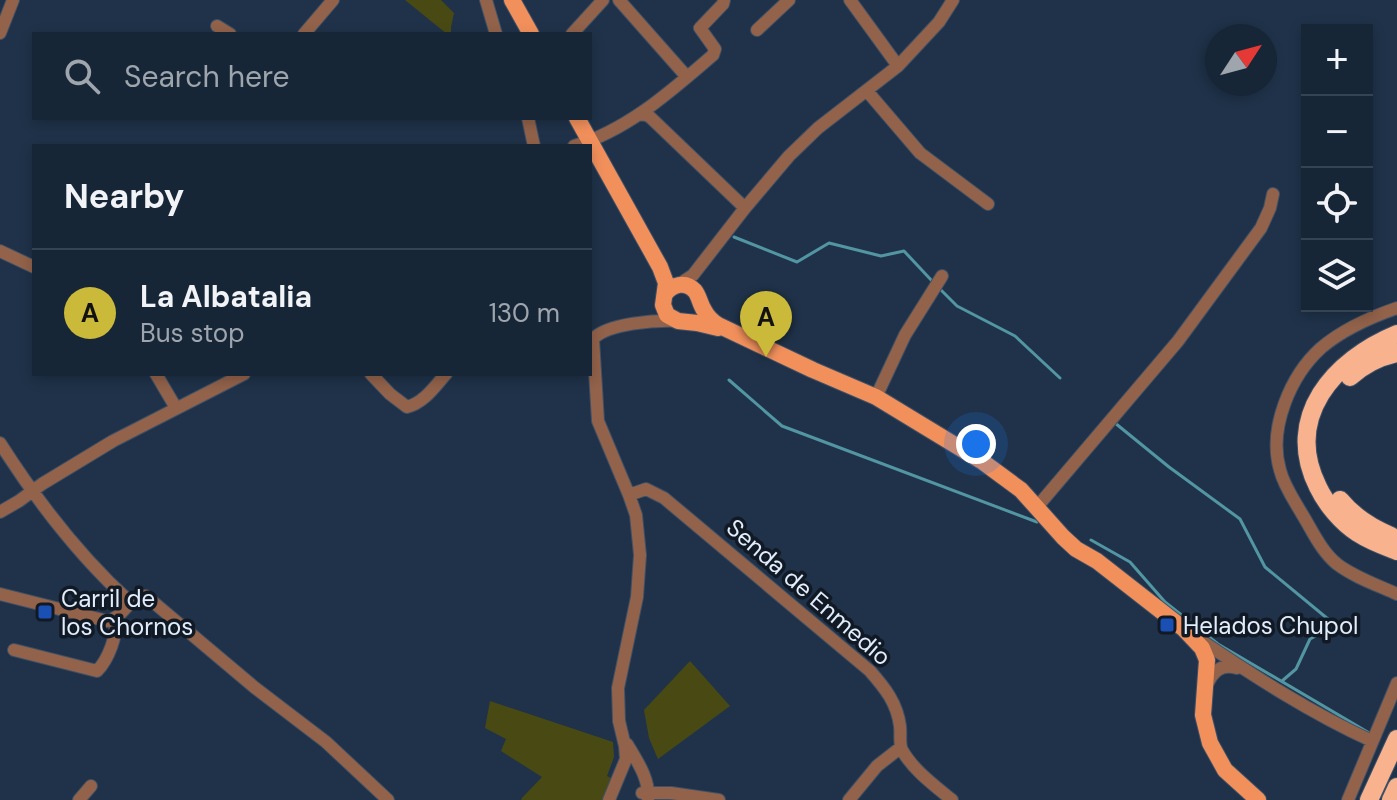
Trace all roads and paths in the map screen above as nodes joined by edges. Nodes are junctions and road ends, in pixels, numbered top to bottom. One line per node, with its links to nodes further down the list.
1 (13, 0): 18 (street)
2 (333, 0): 14 (street)
3 (486, 0): 15 (street)
4 (512, 0): 16 (main road)
5 (603, 0): 17 (street)
6 (619, 0): 20 (street)
7 (724, 0): 20 (street)
8 (789, 0): 12 (street)
9 (850, 0): 19 (street)
10 (953, 0): 19 (street)
11 (217, 26): 13 (street)
12 (757, 30)
13 (227, 32)
14 (306, 32)
15 (495, 32)
16 (530, 32)
17 (574, 32)
18 (0, 33)
19 (898, 66): 21 (street)
20 (687, 77): 22 (street)
21 (867, 91): 33 (street); 34 (street)
22 (661, 100): 23 (street); 26 (street)
23 (634, 117): 26 (street); 27 (street)
24 (528, 120): 28 (street)
25 (578, 120): 27 (main road)
26 (661, 126): 34 (street)
27 (590, 141): 29 (street); 30 (main road)
28 (534, 144)
29 (580, 144)
30 (592, 144)
31 (592, 145): 39 (main road)
32 (1273, 194): 58 (street)
33 (988, 204)
34 (745, 208): 37 (street)
35 (0, 251): 36 (street)
36 (32, 266)
37 (701, 266): 39 (street); 40 (street)
38 (942, 276): 53 (street)
39 (671, 290): 40 (main road); 42 (main road); 43 (street)
40 (698, 297): 42 (main road); 44 (main road)
41 (1397, 308): 63 (street)
42 (680, 321): 43 (street); 44 (main road)
43 (630, 325): 45 (street)
44 (726, 330): 53 (main road)
45 (596, 332): 48 (street)
46 (1397, 334): 61 (highway)
47 (1397, 353): 60 (highway)
48 (592, 360): 57 (street)
49 (157, 376): 54 (street)
50 (240, 376): 54 (street)
51 (373, 376): 52 (street)
52 (444, 376)
53 (876, 397): 58 (main road)
54 (176, 408): 56 (street)
55 (0, 443): 56 (street)
56 (32, 491): 59 (street); 64 (street)
57 (629, 495): 71 (street); 74 (street, Senda de Enmedio)
58 (1037, 507): 66 (main road)
59 (0, 512)
60 (1397, 538)
61 (1397, 551)
62 (0, 594): 65 (street)
63 (1397, 594)
64 (130, 602): 65 (street); 80 (street)
65 (115, 619): 67 (street)
66 (1184, 629): 68 (street); 70 (main road)
67 (14, 650)
68 (1244, 670): 70 (street); 73 (street)
69 (1397, 683): 73 (street)
70 (1204, 692): 85 (main road)
71 (623, 739): 75 (street); 78 (street)
72 (1397, 739): 87 (highway)
73 (1372, 741): 86 (street)
74 (900, 748): 83 (street); 84 (street)
75 (625, 763): 78 (street); 81 (street)
76 (91, 786): 79 (street)
77 (1397, 787): 88 (highway)
78 (645, 796): 82 (street)
79 (79, 800)
80 (388, 800)
81 (609, 800)
82 (719, 800)
83 (849, 800)
84 (952, 800)
85 (1258, 800)
86 (1348, 800)
87 (1369, 800)
88 (1391, 800)

